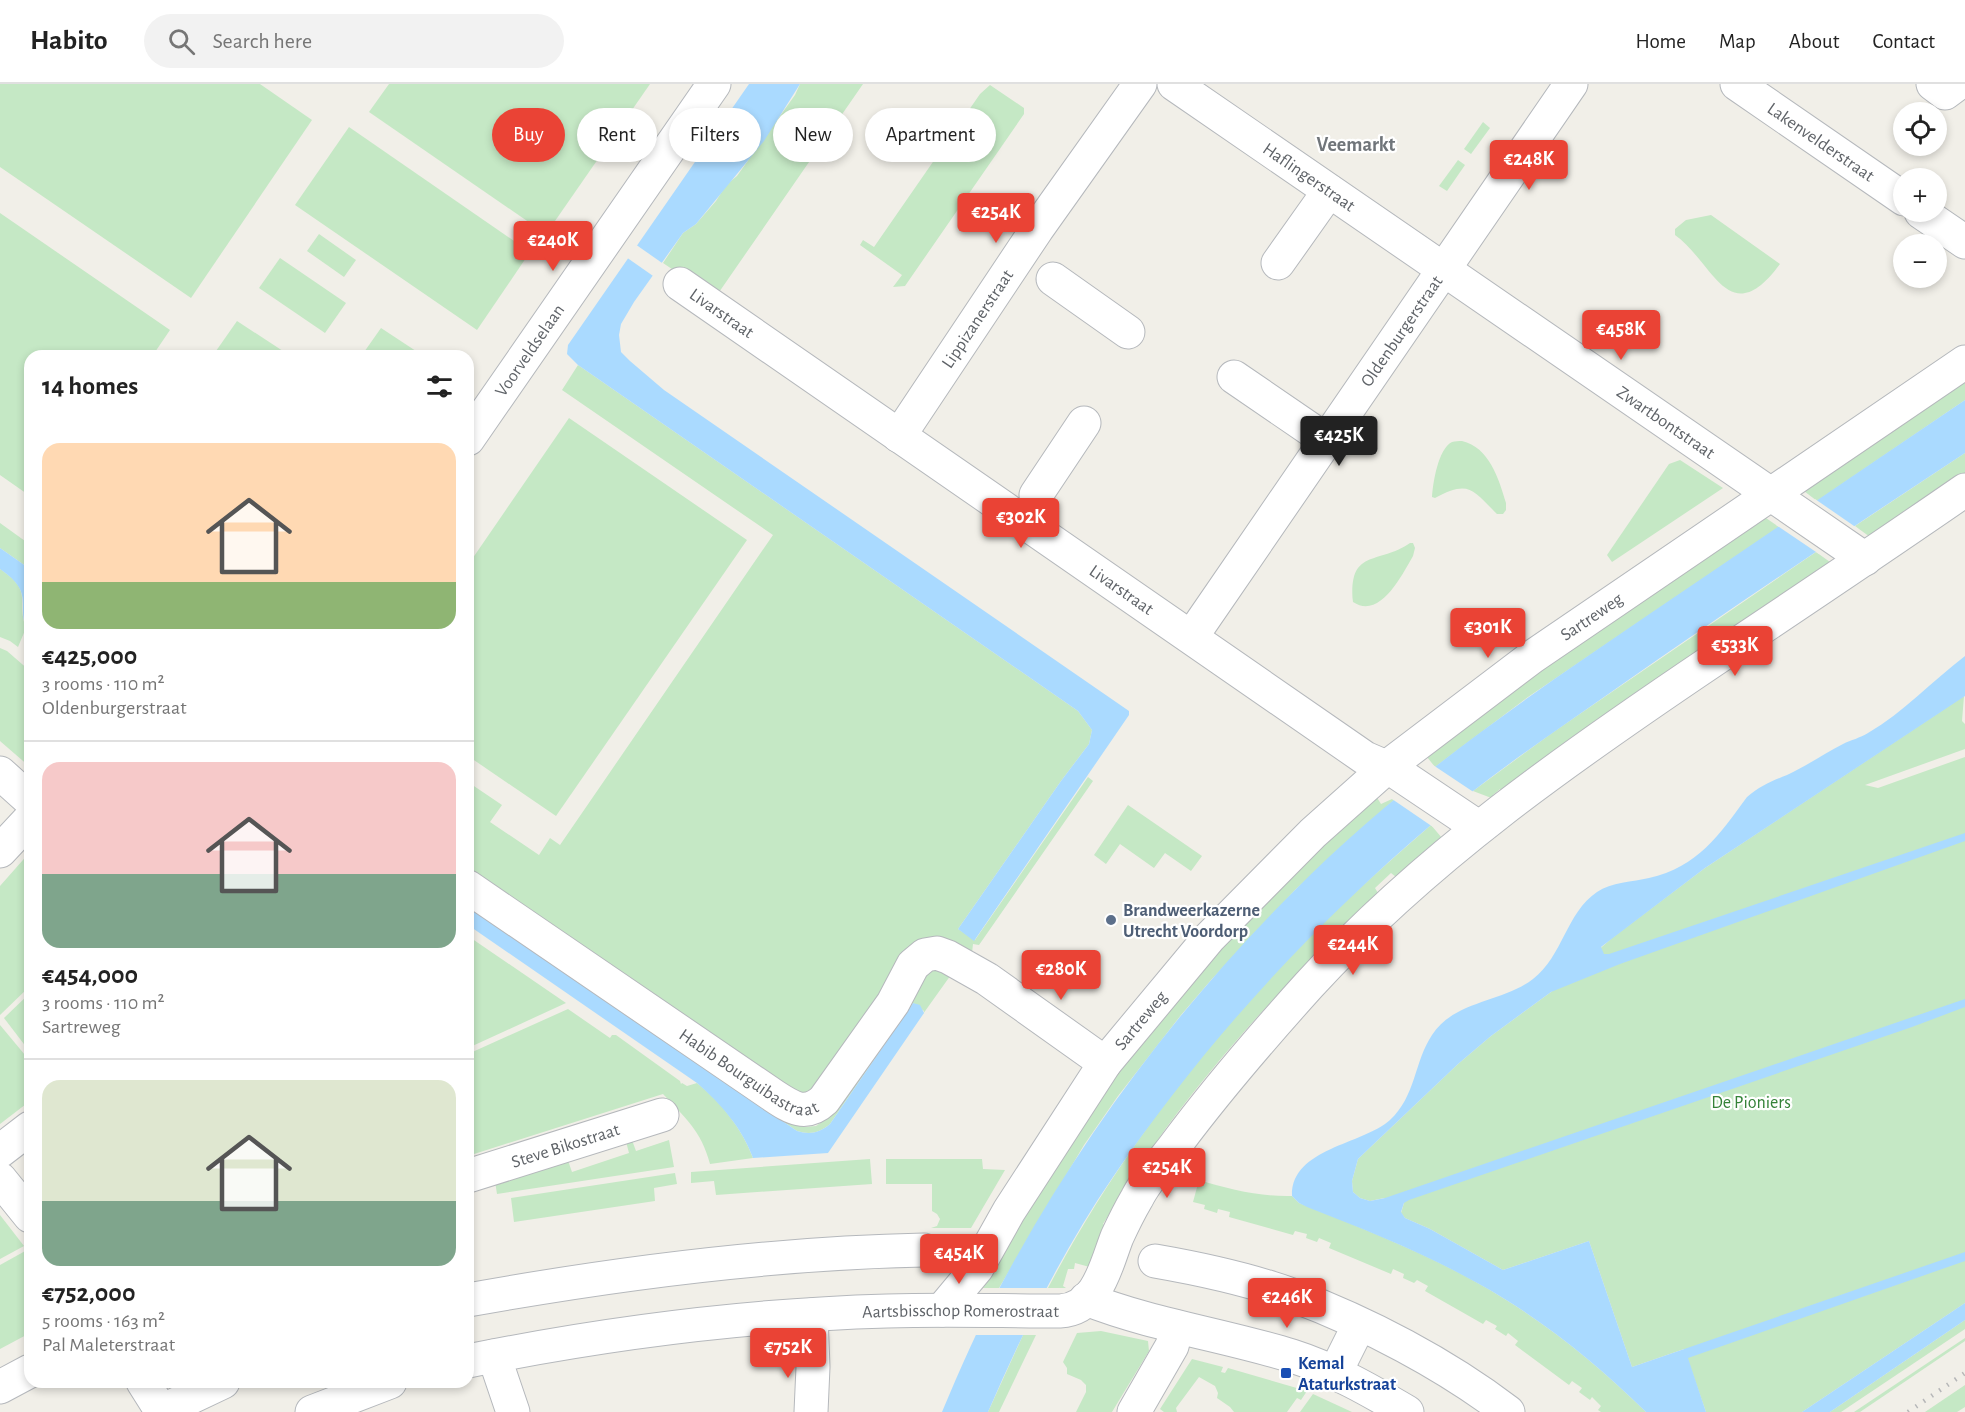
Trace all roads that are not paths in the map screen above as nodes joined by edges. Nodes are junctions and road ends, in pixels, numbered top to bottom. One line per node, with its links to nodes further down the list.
1 (714, 84): 20 (street, Voorveldselaan)
2 (1140, 84): 21 (street, Lippizanerstraat)
3 (1174, 84): 8 (street, Haflingerstraat)
4 (1571, 84): 13 (street, Oldenburgerstraat)
5 (1737, 84): 9 (street, Lakenvelderstraat)
6 (1933, 84): 7 (street)
7 (1957, 84)
8 (1329, 190): 12 (street); 13 (street, Haflingerstraat)
9 (1893, 191)
10 (1936, 222): 11 (street)
11 (1965, 242)
12 (1278, 263)
13 (1444, 269): 22 (street, Oldenburgerstraat); 25 (street, Zwartbontstraat)
14 (1053, 279): 16 (street)
15 (680, 284): 21 (street, Livarstraat)
16 (1128, 332)
17 (1965, 362): 25 (street, Sartreweg)
18 (1234, 376): 22 (street)
19 (1084, 423): 24 (street)
20 (474, 430)
21 (899, 436): 27 (street, Livarstraat)
22 (1326, 440): 27 (street, Oldenburgerstraat)
23 (1965, 490): 26 (street)
24 (1036, 495)
25 (1780, 499): 26 (street); 28 (street, Sartreweg)
26 (1857, 554): 31 (street)
27 (1192, 636): 28 (street, Livarstraat)
28 (1396, 772): 31 (street); 35 (street, Sartreweg)
29 (0, 773): 30 (street)
30 (24, 795)
31 (1473, 824): 45 (street)
32 (24, 825): 33 (street)
33 (0, 851)
34 (474, 891): 35 (street, Habib Bourguibastraat)
35 (1105, 1063): 46 (street, Sartreweg)
36 (662, 1115): 39 (street, Steve Bikostraat)
37 (24, 1133): 38 (street)
38 (0, 1151)
39 (474, 1174)
40 (0, 1179): 41 (street)
41 (24, 1209)
42 (924, 1250): 44 (street)
43 (1155, 1261): 48 (street)
44 (474, 1299)
45 (1086, 1299): 46 (street, Aartsbisschop Romerostraat); 49 (street, Aartsbisschop Romerostraat)
46 (942, 1310): 47 (street, Aartsbisschop Romerostraat)
47 (811, 1315): 50 (street, Aartsbisschop Romerostraat); 60 (street)
48 (1359, 1325): 51 (street); 63 (street)
49 (1177, 1327): 51 (street, Aartsbisschop Romerostraat); 61 (street)
50 (481, 1359): 59 (street)
51 (1335, 1373): 62 (street, Aartsbisschop Romerostraat)
52 (24, 1374): 53 (street)
53 (0, 1387)
54 (147, 1388): 57 (street)
55 (211, 1388): 57 (street)
56 (374, 1388): 58 (street)
57 (162, 1412)
58 (312, 1412)
59 (513, 1412)
60 (811, 1412)
61 (1134, 1412)
62 (1407, 1412)
63 (1508, 1412)

